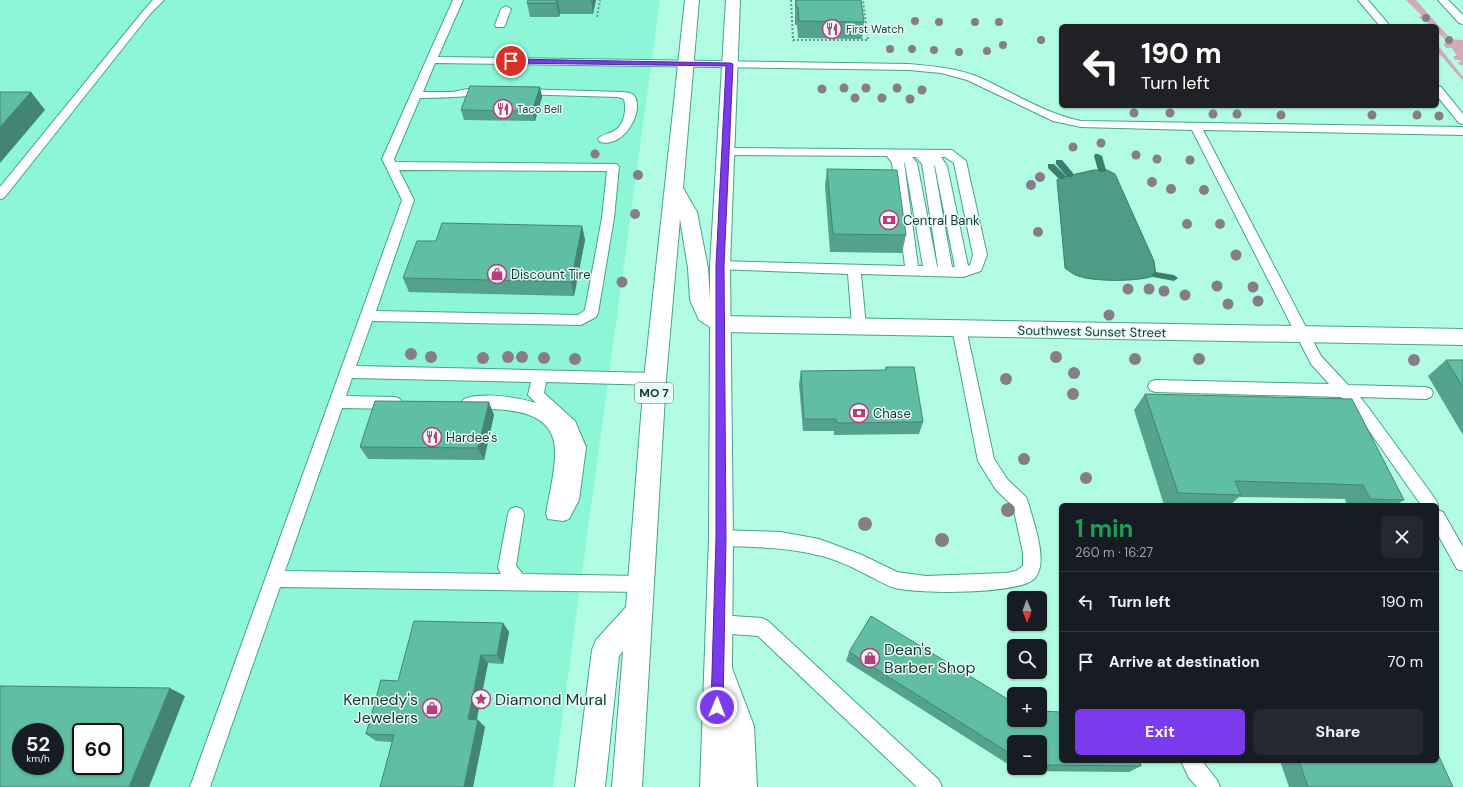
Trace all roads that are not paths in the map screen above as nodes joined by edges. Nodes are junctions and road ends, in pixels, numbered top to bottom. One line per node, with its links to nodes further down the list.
1 (159, 0): 27 (lane)
2 (458, 0): 11 (lane)
3 (692, 0): 12 (main road, MO 7)
4 (733, 0): 13 (main road)
5 (1364, 0): 9 (lane)
6 (1443, 0): 8 (lane)
7 (506, 9): 10 (lane)
8 (1463, 21)
9 (1383, 24)
10 (500, 25)
11 (431, 60): 12 (lane); 15 (lane)
12 (685, 64): 13 (lane); 26 (main road, MO 7)
13 (730, 64): 17 (lane); 20 (main road)
14 (1439, 91): 16 (lane)
15 (416, 95): 19 (lane); 25 (lane)
16 (1463, 121)
17 (1196, 127): 18 (lane); 38 (lane)
18 (1463, 130)
19 (604, 139)
20 (725, 152): 21 (lane); 28 (main road)
21 (890, 153): 22 (lane); 30 (lane)
22 (903, 153): 23 (lane); 31 (lane)
23 (919, 153): 24 (lane); 32 (lane)
24 (932, 153): 33 (lane); 33 (lane)
25 (392, 166): 34 (lane); 34 (lane)
26 (674, 189): 35 (main road); 42 (main road, MO 7)
27 (0, 195)
28 (720, 266): 29 (lane); 35 (main road)
29 (854, 269): 30 (lane); 36 (lane)
30 (912, 271): 31 (lane)
31 (931, 271): 32 (lane)
32 (946, 272): 33 (lane)
33 (963, 272)
34 (367, 316): 40 (lane)
35 (721, 324): 36 (main road, Southwest Sunset Street); 52 (main road)
36 (859, 326): 37 (main road, Southwest Sunset Street)
37 (959, 328): 38 (main road, Southwest Sunset Street); 52 (lane)
38 (1304, 334): 39 (main road, Southwest Sunset Street); 44 (lane)
39 (1463, 337)
40 (347, 372): 41 (lane); 46 (lane)
41 (540, 376): 42 (lane); 48 (lane)
42 (655, 379): 56 (main road, MO 7)
43 (1155, 386): 44 (lane)
44 (1345, 391): 45 (lane); 49 (lane)
45 (1426, 393)
46 (336, 402): 47 (lane); 54 (lane)
47 (413, 403)
48 (452, 403)
49 (1429, 503)
50 (516, 514): 55 (lane)
51 (1439, 521): 53 (lane)
52 (721, 538): 58 (main road)
53 (1463, 563)
54 (273, 579): 55 (lane); 61 (lane)
55 (518, 582): 56 (lane)
56 (642, 584): 57 (main road, MO 7)
57 (639, 612): 62 (main road); 63 (main road, MO 7)
58 (718, 624): 59 (main road); 66 (lane)
59 (718, 665): 64 (main road); 65 (main road)
60 (1192, 763): 67 (lane)
61 (200, 787)
62 (590, 787)
63 (627, 787)
64 (715, 787)
65 (742, 787)
66 (932, 787)
67 (1210, 787)

